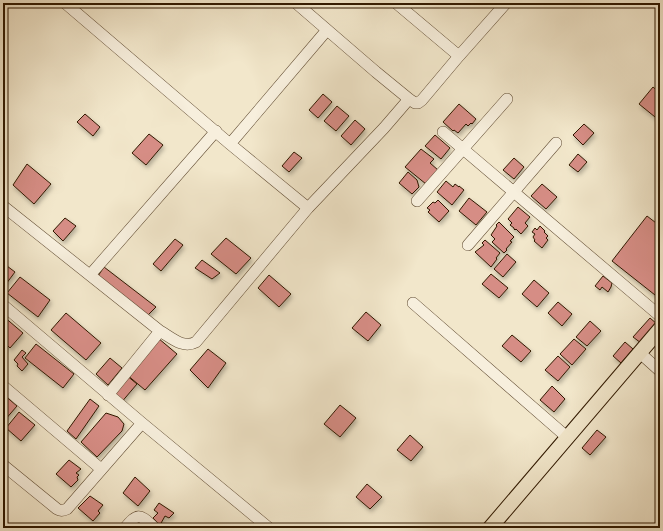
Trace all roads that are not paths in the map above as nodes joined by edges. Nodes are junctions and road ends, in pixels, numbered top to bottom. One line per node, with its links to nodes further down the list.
1 (65, 3): 9 (street)
2 (296, 3): 5 (street)
3 (396, 3): 6 (street)
4 (504, 4): 6 (street)
5 (327, 30): 7 (street); 12 (street)
6 (459, 56): 7 (street)
7 (409, 99): 17 (street)
8 (507, 99): 13 (street)
9 (216, 131): 12 (street); 19 (street)
10 (443, 132): 13 (street)
11 (556, 143): 14 (street)
12 (230, 144): 17 (street)
13 (463, 149): 14 (street); 15 (street)
14 (513, 192): 18 (street); 22 (street)
15 (418, 201)
16 (3, 206): 19 (street)
17 (308, 208): 24 (street)
18 (468, 245)
19 (90, 275): 24 (street)
20 (413, 303): 30 (street)
21 (3, 305): 28 (street)
22 (660, 316)
23 (660, 330): 25 (main road)
24 (160, 331): 28 (street)
25 (640, 353): 26 (street); 30 (main road)
26 (660, 371)
27 (3, 386): 32 (street)
28 (108, 395): 29 (street)
29 (142, 423): 32 (street); 35 (street)
30 (568, 438): 36 (main road)
31 (3, 465): 32 (street)
32 (101, 469)
33 (125, 528): 34 (street)
34 (155, 528)
35 (269, 528)
36 (490, 528)

